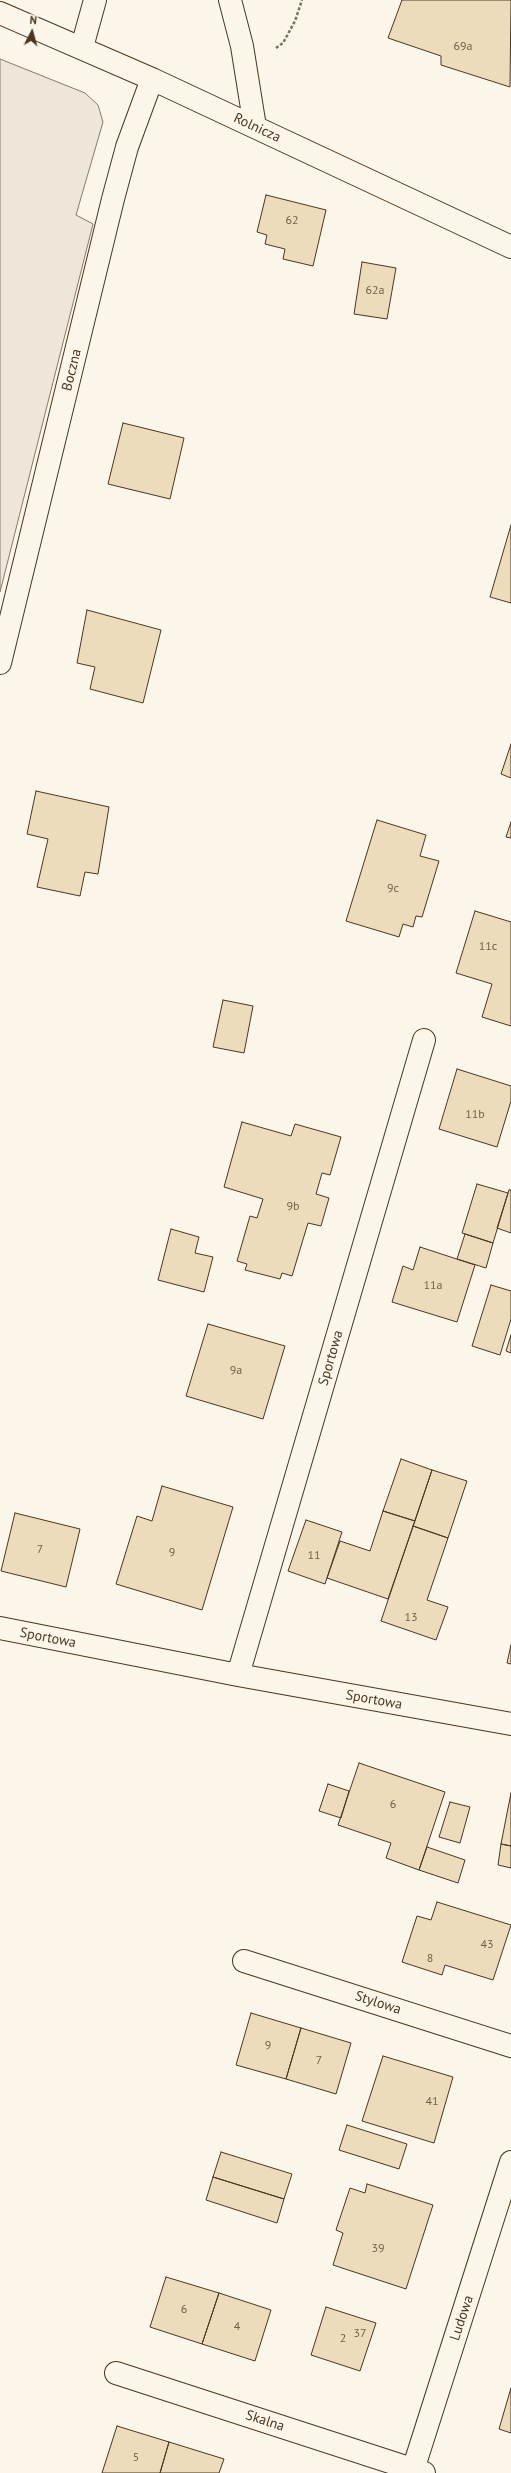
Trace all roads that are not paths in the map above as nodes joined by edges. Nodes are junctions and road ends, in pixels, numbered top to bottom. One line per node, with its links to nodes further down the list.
1 (95, 0): 4 (street)
2 (230, 0): 6 (street)
3 (0, 13): 4 (street, Rolnicza)
4 (82, 47): 5 (street, Rolnicza)
5 (152, 79): 6 (street, Rolnicza); 8 (street, Boczna)
6 (255, 127): 7 (street, Rolnicza)
7 (511, 247)
8 (0, 663)
9 (424, 1040): 11 (street, Sportowa)
10 (0, 1628): 11 (street, Sportowa)
11 (238, 1675): 12 (street, Sportowa)
12 (511, 1724)
13 (244, 1961): 14 (street, Stylowa)
14 (511, 2046)
15 (511, 2162): 17 (street, Ludowa)
16 (116, 2373): 17 (street, Skalna)
17 (417, 2472)

